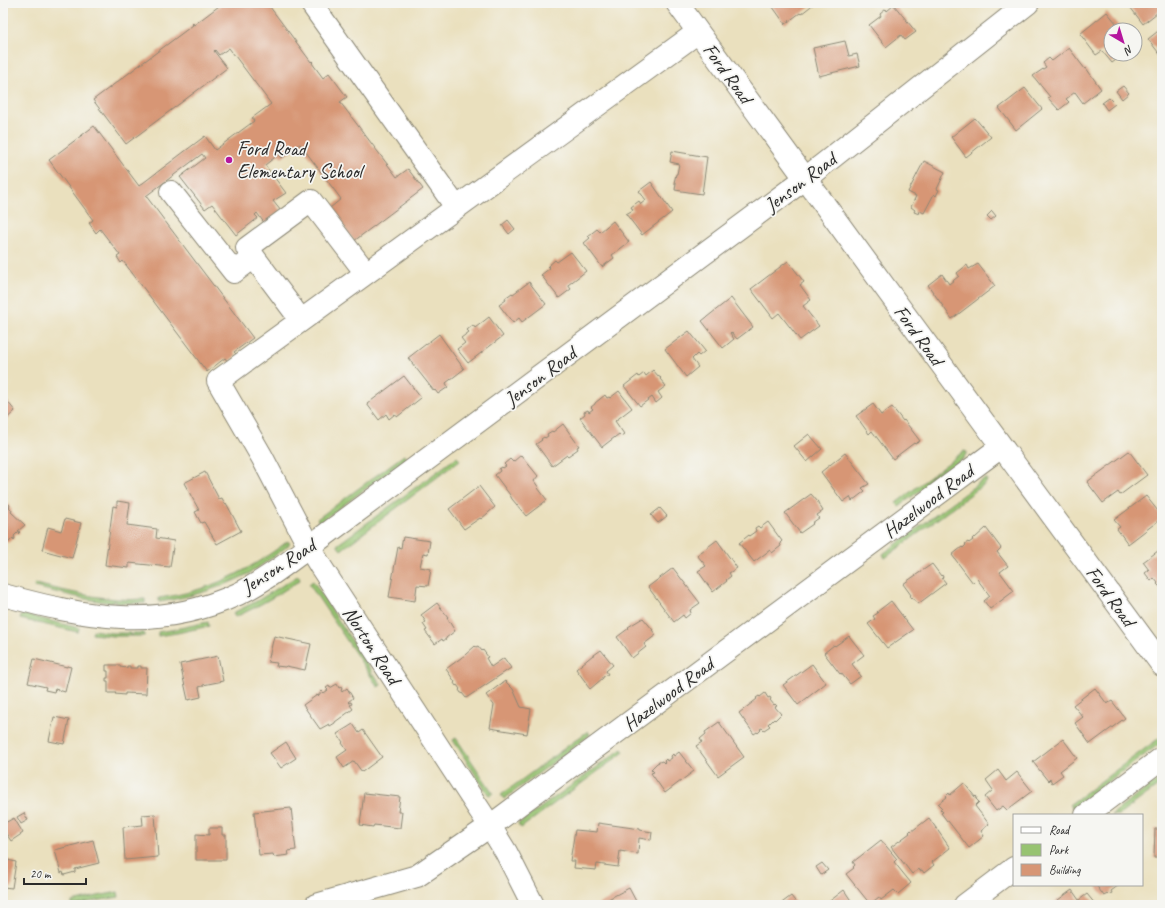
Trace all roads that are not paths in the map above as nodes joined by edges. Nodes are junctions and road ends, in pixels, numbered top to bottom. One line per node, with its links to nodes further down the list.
1 (311, 3): 7 (street)
2 (677, 3): 4 (street, Ford Road)
3 (1028, 3): 5 (street, Jenson Road)
4 (698, 32): 5 (street, Ford Road); 7 (street)
5 (806, 178): 11 (street, Ford Road); 12 (street, Jenson Road)
6 (171, 192): 8 (street)
7 (456, 208): 9 (street)
8 (254, 257): 9 (street); 10 (street)
9 (366, 273): 10 (street)
10 (301, 320): 12 (street, Norton Road)
11 (1001, 447): 14 (street, Ford Road); 17 (street, Hazelwood Road)
12 (309, 547): 13 (street, Jenson Road); 17 (street, Norton Road)
13 (3, 595)
14 (1162, 665)
15 (1162, 758): 16 (street)
16 (1087, 814)
17 (490, 826): 19 (street, Hazelwood Road); 20 (street, Norton Road)
18 (1013, 869): 21 (street)
19 (316, 905)
20 (533, 905)
21 (965, 905)

